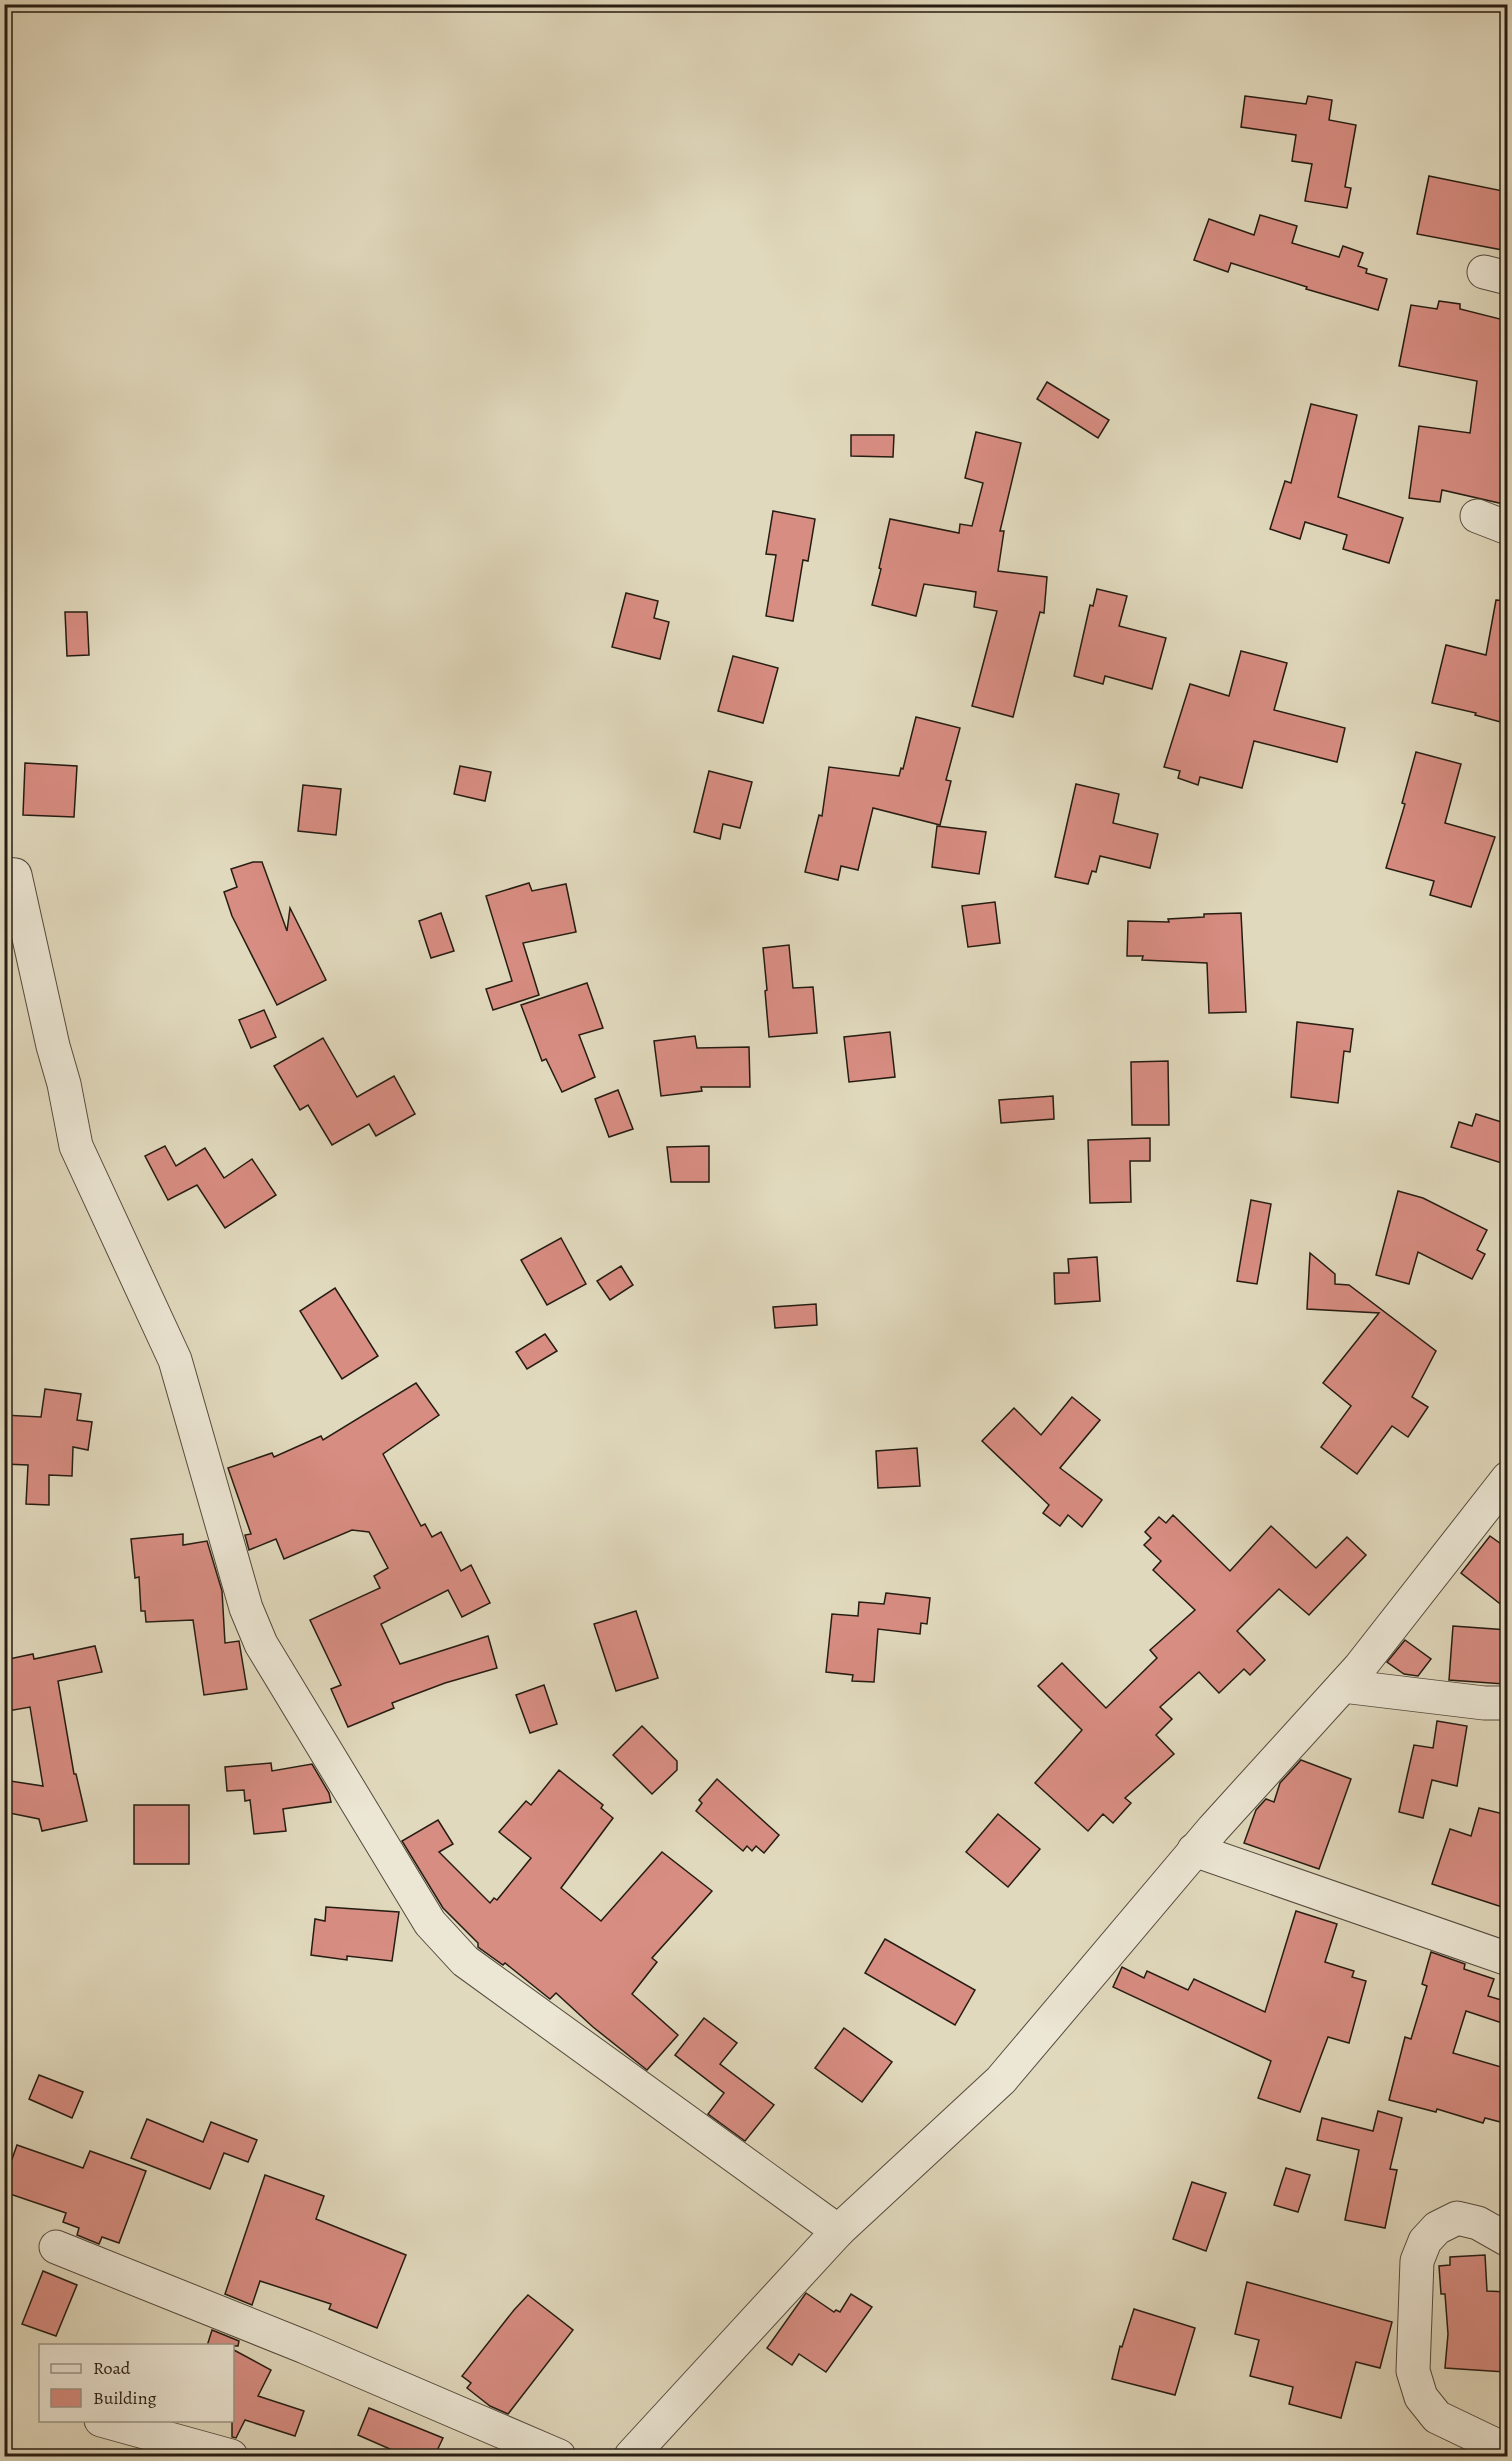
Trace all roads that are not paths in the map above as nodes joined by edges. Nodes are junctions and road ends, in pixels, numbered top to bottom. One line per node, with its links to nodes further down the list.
1 (1477, 516): 2 (street)
2 (1508, 528)
3 (4, 874): 9 (street)
4 (1508, 1478): 5 (street)
5 (1343, 1686): 6 (street); 7 (street)
6 (1508, 1703)
7 (1194, 1850): 8 (street); 9 (street)
8 (1508, 1959)
9 (838, 2231): 16 (street)
10 (1508, 2240): 13 (street)
11 (56, 2247): 15 (street)
12 (106, 2422): 14 (street)
13 (1508, 2451)
14 (231, 2457)
15 (558, 2457)
16 (631, 2457)

